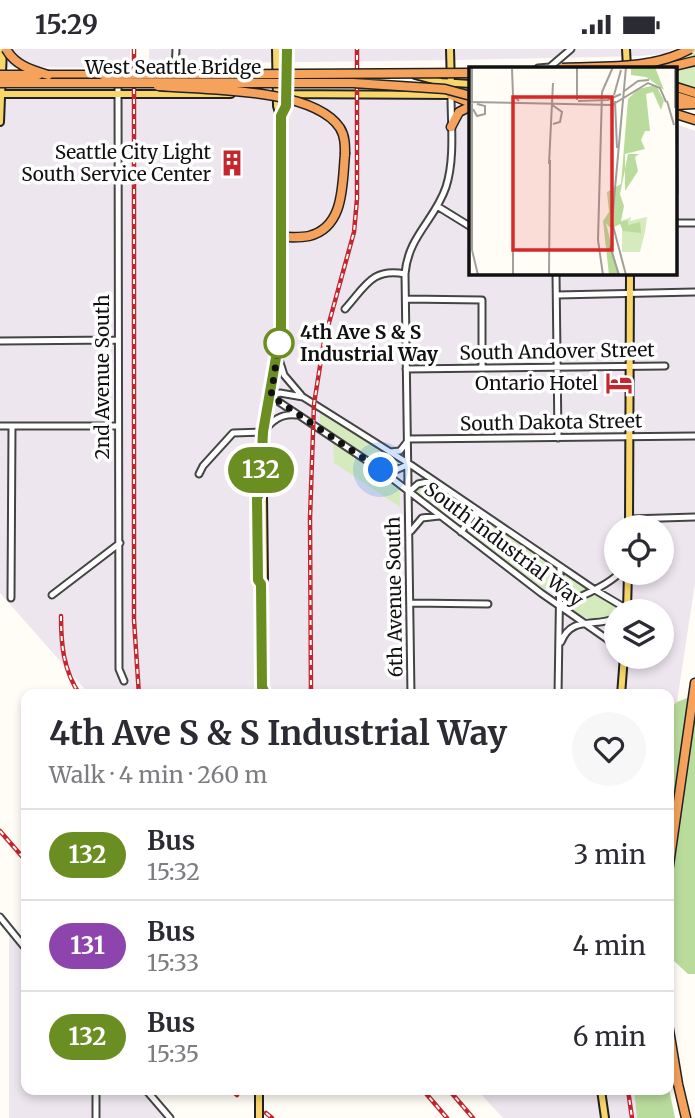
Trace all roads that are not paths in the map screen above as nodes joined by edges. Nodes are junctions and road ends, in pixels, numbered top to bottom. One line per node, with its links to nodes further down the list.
1 (4, 49): 18 (main road); 24 (highway, bridge)
2 (176, 49): 17 (street)
3 (276, 49): 19 (main road)
4 (287, 49): 20 (main road)
5 (450, 49): 25 (main road, 6th Avenue South)
6 (570, 49): 10 (street)
7 (626, 49): 12 (main road)
8 (690, 49): 11 (highway, bridge)
9 (695, 63): 13 (highway); 14 (highway)
10 (550, 67)
11 (578, 67)
12 (627, 67)
13 (672, 67)
14 (678, 70)
15 (118, 72): 16 (main road); 18 (main road); 32 (street, 2nd Avenue South)
16 (157, 72): 17 (main road); 33 (main road)
17 (175, 72): 19 (main road); 34 (main road)
18 (1, 73): 24 (highway, West Seattle Bridge, bridge); 31 (main road)
19 (275, 73): 20 (main road); 35 (main road)
20 (287, 73): 21 (main road); 36 (main road)
21 (389, 73): 22 (main road); 37 (main road)
22 (405, 73): 25 (main road); 25 (main road)
23 (469, 74): 25 (highway, West Seattle Bridge, bridge)
24 (48, 75): 25 (highway, West Seattle Bridge, bridge)
25 (450, 75): 28 (main road); 38 (main road, 6th Avenue South)
26 (0, 83): 27 (highway, West Seattle Bridge, bridge)
27 (71, 83): 40 (highway, West Seattle Bridge, bridge); 51 (highway, bridge)
28 (469, 83)
29 (678, 88): 30 (highway)
30 (695, 93)
31 (0, 94): 32 (main road); 47 (main road)
32 (118, 94): 33 (main road); 60 (street, 2nd Avenue South)
33 (157, 94): 34 (main road)
34 (175, 94): 35 (main road)
35 (276, 94): 36 (main road); 45 (main road)
36 (287, 94): 37 (main road); 45 (main road)
37 (387, 95): 38 (main road)
38 (451, 95): 41 (highway); 48 (street, 6th Avenue South)
39 (678, 97): 43 (highway)
40 (469, 98)
41 (469, 99)
42 (469, 101): 48 (highway)
43 (695, 103)
44 (678, 108): 46 (highway)
45 (281, 116): 51 (main road)
46 (695, 121)
47 (0, 122)
48 (451, 127): 49 (street, 6th Avenue South)
49 (437, 206): 50 (street); 52 (street, 6th Avenue South)
50 (469, 226)
51 (281, 237): 62 (main road)
52 (405, 274): 58 (street, 6th Avenue South); 59 (street)
53 (556, 275): 57 (street)
54 (630, 275): 56 (main road)
55 (695, 292): 56 (street)
56 (631, 293): 57 (street); 63 (main road)
57 (556, 295): 65 (street)
58 (406, 299): 66 (street); 67 (street, 6th Avenue South)
59 (345, 309)
60 (117, 340): 61 (street); 73 (street, 2nd Avenue South)
61 (0, 341)
62 (278, 356): 68 (main road); 69 (street)
63 (630, 366): 64 (street, South Andover Street); 65 (street, South Andover Street); 76 (main road)
64 (665, 366)
65 (558, 367): 66 (street, South Andover Street); 77 (street)
66 (482, 368): 67 (street, South Andover Street)
67 (406, 369): 78 (street, 6th Avenue South)
68 (271, 396): 69 (street); 70 (street, South Industrial Way); 74 (main road)
69 (303, 397): 79 (street, South Industrial Way)
70 (299, 415): 74 (street); 81 (street, South Industrial Way)
71 (0, 426): 72 (street)
72 (12, 426): 73 (street); 103 (street)
73 (118, 426): 95 (street, 2nd Avenue South)
74 (263, 432): 82 (street); 84 (main road)
75 (695, 436): 76 (street, South Dakota Street)
76 (630, 437): 77 (street, South Dakota Street); 88 (main road)
77 (558, 438): 78 (street, South Dakota Street)
78 (408, 439): 79 (street); 80 (street, 6th Avenue South)
79 (390, 452): 80 (street, South Industrial Way)
80 (408, 464): 81 (street); 83 (street, South Industrial Way); 85 (street, 6th Avenue South)
81 (381, 470): 85 (street, South Industrial Way)
82 (199, 474)
83 (432, 481): 85 (street); 86 (street, South Industrial Way)
84 (260, 492): 87 (main road); 94 (main road)
85 (409, 492): 89 (street, South Industrial Way); 93 (street, 6th Avenue South)
86 (477, 511): 92 (street); 96 (street, South Industrial Way)
87 (257, 512): 94 (main road); 98 (main road)
88 (629, 515)
89 (440, 516): 92 (street, South Industrial Way); 93 (street)
90 (695, 517): 91 (street)
91 (674, 519)
92 (461, 532): 101 (street, South Industrial Way)
93 (410, 538): 105 (street, 6th Avenue South)
94 (264, 541): 98 (main road)
95 (120, 543): 102 (street); 113 (street, 2nd Avenue South)
96 (560, 567): 97 (street); 100 (street, South Industrial Way)
97 (560, 582): 101 (street); 107 (street)
98 (261, 584): 115 (main road)
99 (604, 585): 100 (street, South Industrial Way)
100 (595, 590): 104 (street, South Industrial Way); 107 (street)
101 (541, 593): 107 (street, South Industrial Way)
102 (52, 595)
103 (11, 598)
104 (609, 599)
105 (411, 603): 106 (street); 116 (street, 6th Avenue South)
106 (488, 604)
107 (560, 606): 109 (street, South Industrial Way); 111 (street)
108 (604, 622): 109 (street, South Industrial Way)
109 (585, 624): 110 (street, South Industrial Way); 111 (street)
110 (604, 637)
111 (559, 648): 117 (street)
112 (622, 669): 118 (main road)
113 (124, 681)
114 (695, 683): 119 (highway)
115 (262, 687)
116 (411, 689)
117 (558, 689)
118 (621, 689)
119 (674, 829)
120 (0, 917): 121 (street)
121 (21, 943)
122 (674, 1060): 131 (highway)
123 (96, 1095): 127 (street)
124 (150, 1095): 128 (street)
125 (259, 1095): 129 (main road)
126 (602, 1095): 130 (main road)
127 (96, 1118)
128 (170, 1118)
129 (259, 1118)
130 (605, 1118)
131 (686, 1118)

